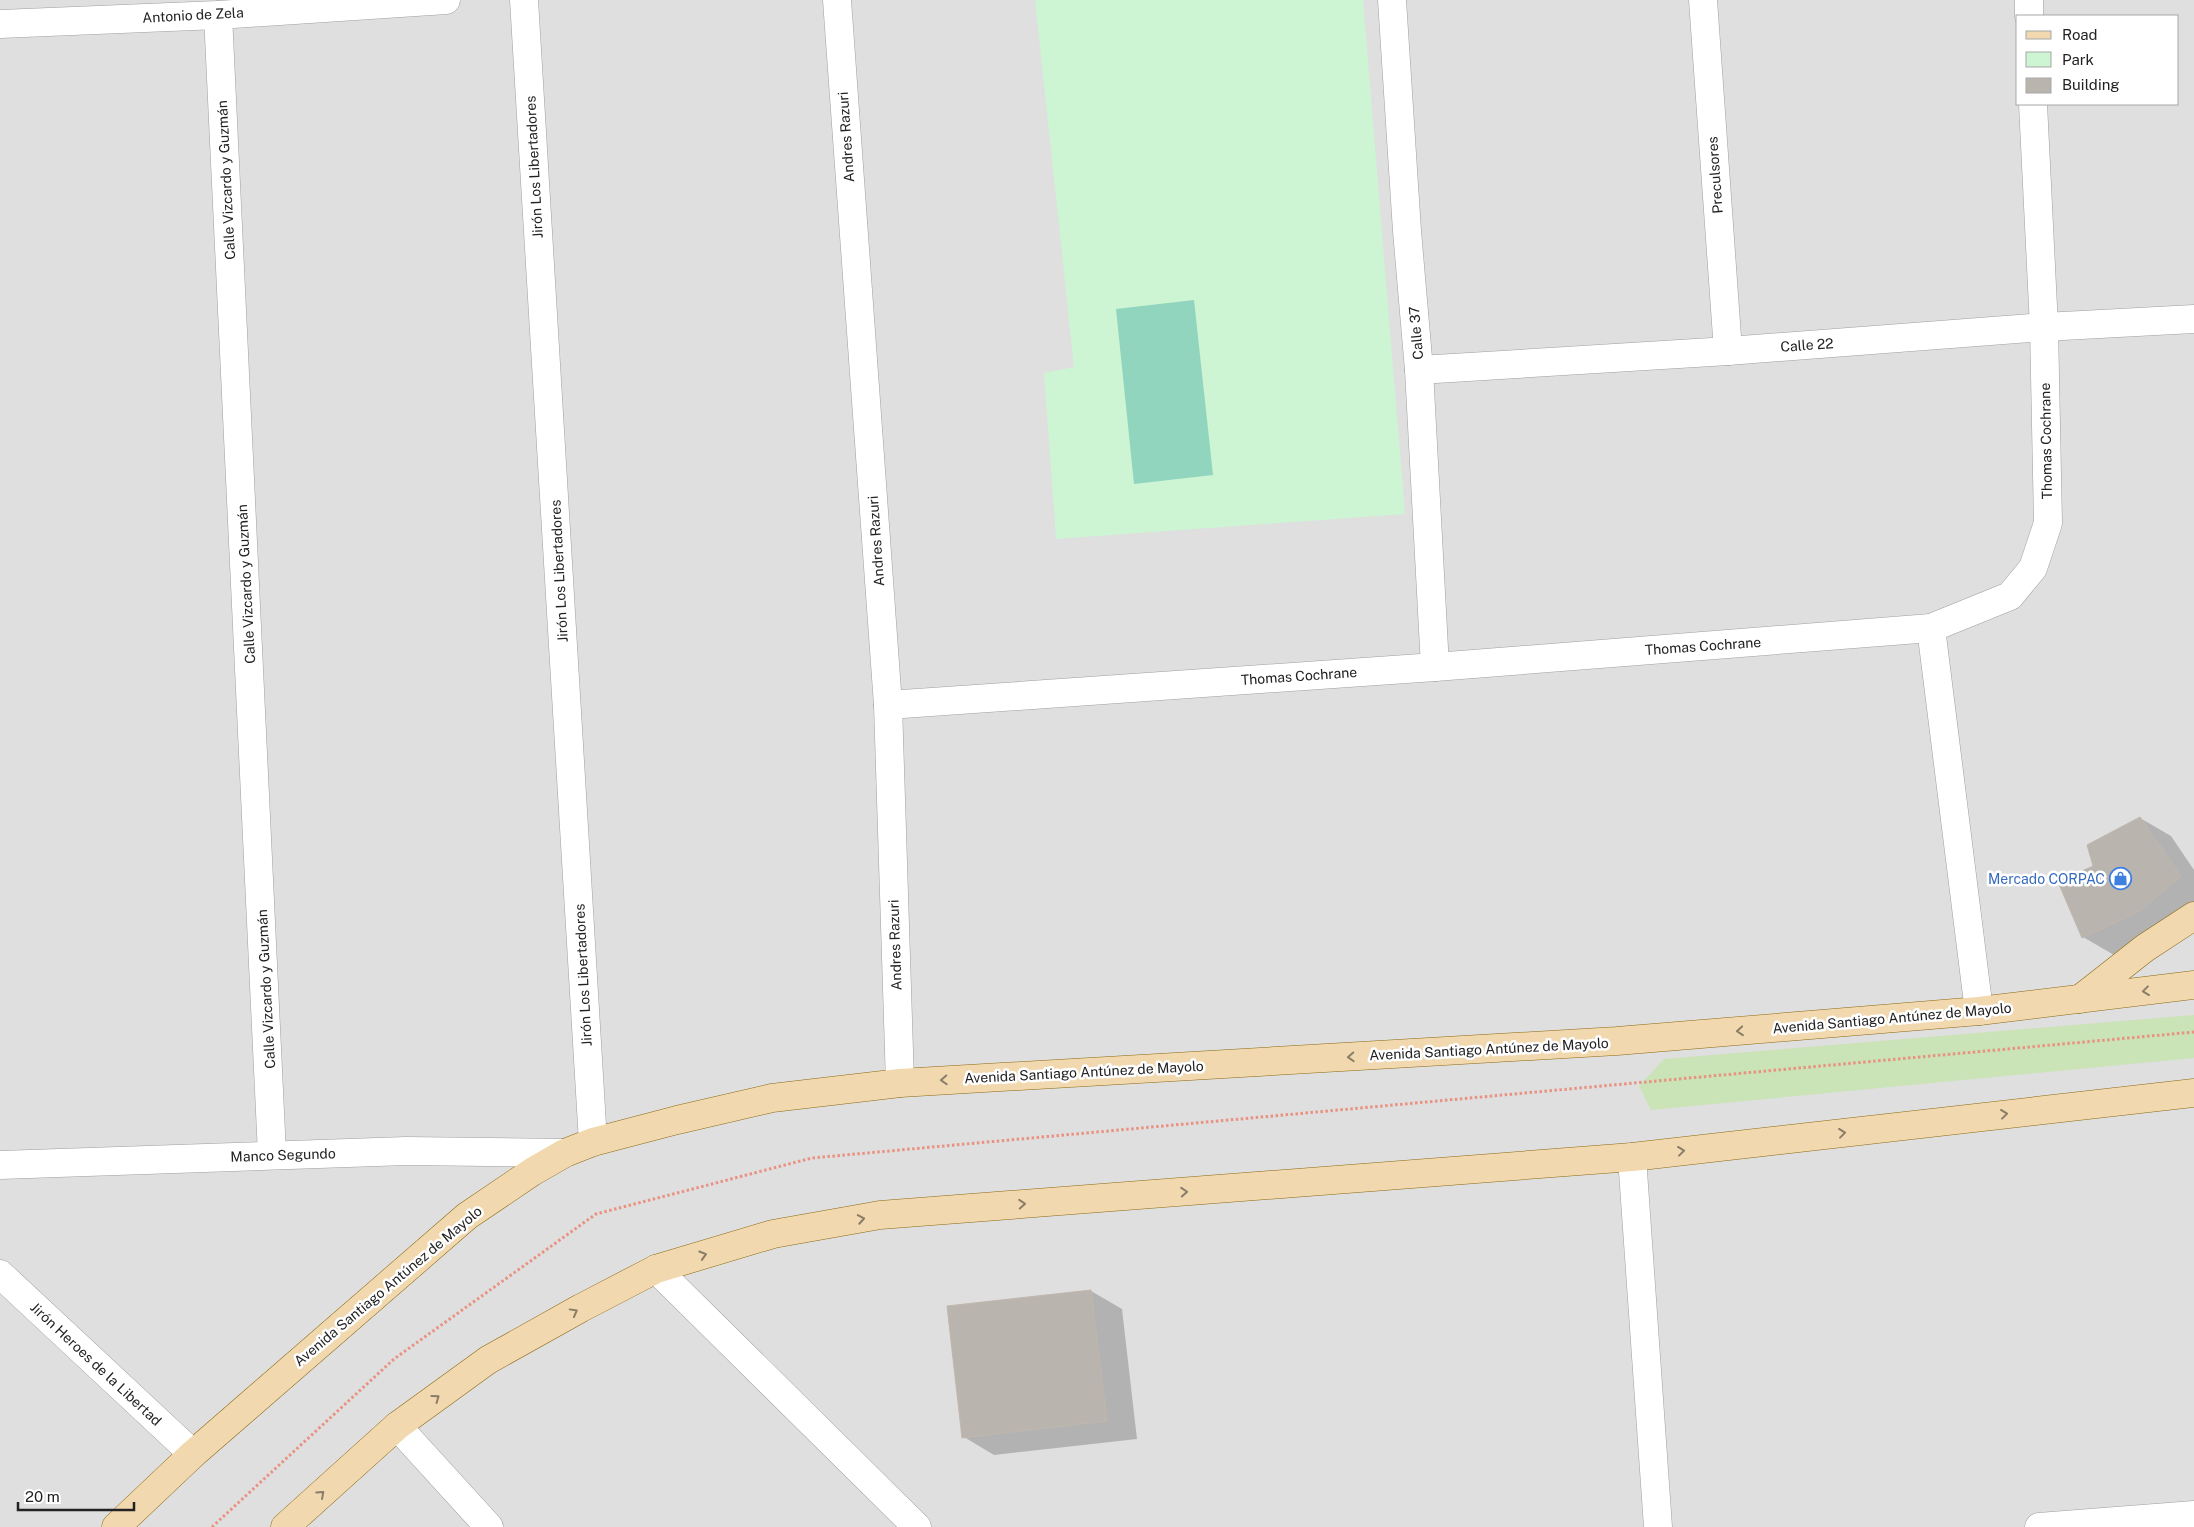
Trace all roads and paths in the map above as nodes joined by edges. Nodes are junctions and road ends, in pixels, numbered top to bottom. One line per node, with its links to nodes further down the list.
1 (446, 0): 7 (street, Antonio de Zela)
2 (524, 0): 24 (street, Jirón Los Libertadores)
3 (836, 0): 17 (street, Andres Razuri)
4 (1392, 0): 14 (street, Calle 37)
5 (1703, 0): 13 (street, Preculsores)
6 (2028, 0): 8 (street)
7 (218, 15): 9 (street, Antonio de Zela); 26 (street, Calle Vizcardo y Guzmán)
8 (2029, 15)
9 (0, 24)
10 (2033, 105): 12 (street, Thomas Cochrane)
11 (2194, 319): 12 (street, Calle 22)
12 (2044, 327): 13 (street, Calle 22); 15 (street, Thomas Cochrane)
13 (1728, 351): 14 (street, Calle 22)
14 (1419, 370): 16 (street, Calle 37)
15 (1931, 628): 16 (street, Thomas Cochrane); 21 (street)
16 (1436, 667): 17 (street, Thomas Cochrane)
17 (888, 705): 22 (street, Andres Razuri)
18 (2194, 916): 20 (main road)
19 (2194, 984): 20 (main road, Avenida Santiago Antúnez de Mayolo, one-way to 20)
20 (2080, 999): 21 (main road, Avenida Santiago Antúnez de Mayolo)
21 (1979, 1012): 22 (main road, Avenida Santiago Antúnez de Mayolo, one-way to 22)
22 (900, 1083): 24 (main road, Avenida Santiago Antúnez de Mayolo)
23 (2187, 1095): 27 (main road, one-way to 23)
24 (593, 1142): 25 (main road, Avenida Santiago Antúnez de Mayolo)
25 (565, 1153): 26 (street, Manco Segundo); 32 (main road, Avenida Santiago Antúnez de Mayolo)
26 (272, 1154): 28 (street, Manco Segundo)
27 (1632, 1157): 29 (main road, one-way to 27); 38 (street)
28 (0, 1165)
29 (656, 1270): 31 (main road, one-way to 29); 37 (street)
30 (0, 1274): 32 (street, Jirón Heroes de la Libertad)
31 (397, 1426): 35 (main road, one-way to 31); 36 (street)
32 (193, 1454): 34 (main road, Avenida Santiago Antúnez de Mayolo)
33 (2194, 1515): 39 (street)
34 (116, 1527)
35 (285, 1527)
36 (489, 1527)
37 (917, 1527)
38 (1658, 1527)
39 (2039, 1527)

